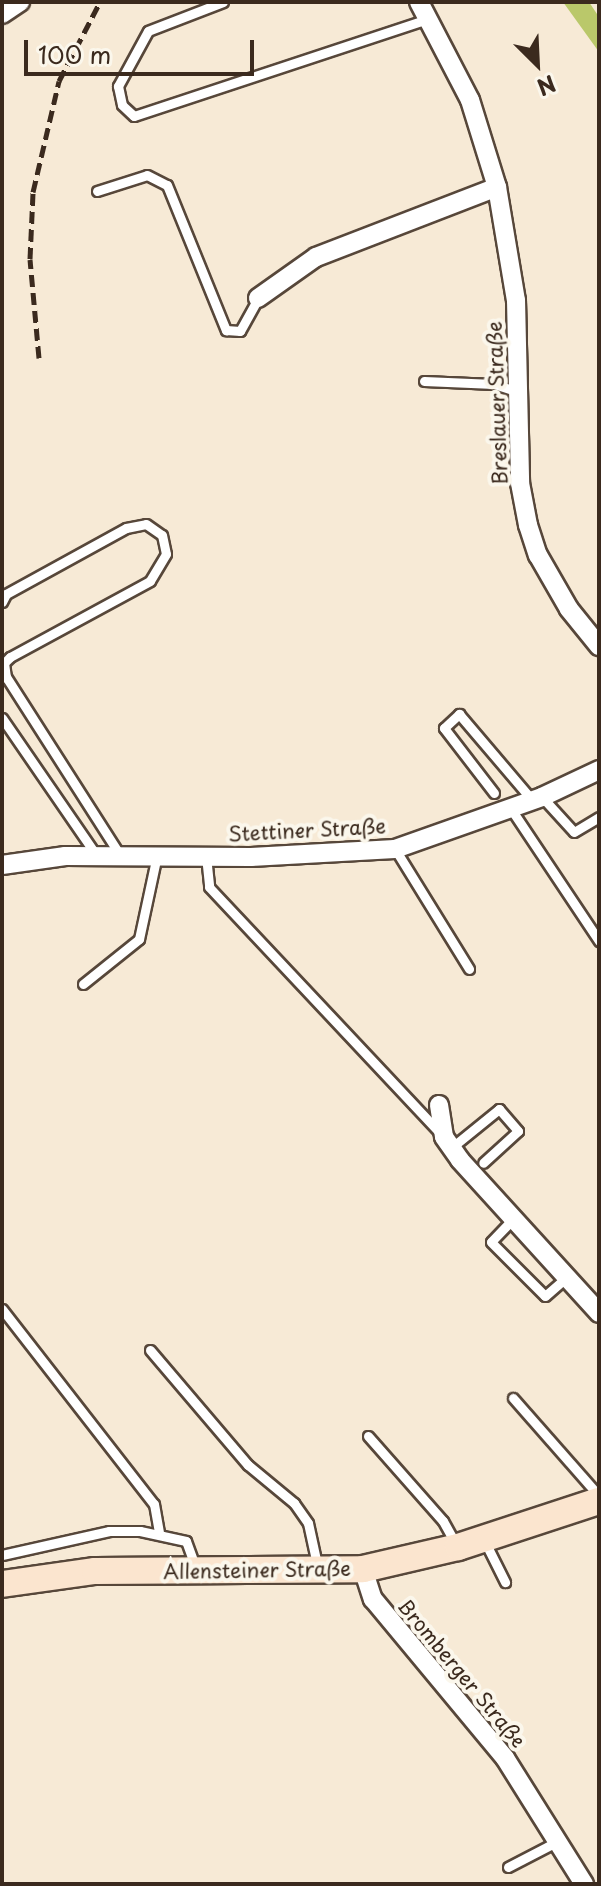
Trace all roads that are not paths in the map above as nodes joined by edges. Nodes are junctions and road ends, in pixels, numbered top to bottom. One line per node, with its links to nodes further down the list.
1 (20, 2): 4 (street)
2 (223, 2): 3 (lane)
3 (425, 10): 5 (street, Breslauer Straße)
4 (2, 14)
5 (497, 187): 7 (street); 9 (street, Breslauer Straße)
6 (97, 191): 7 (lane)
7 (258, 298)
8 (424, 381): 9 (lane)
9 (521, 393): 11 (street, Breslauer Straße)
10 (2, 602): 12 (lane)
11 (599, 646)
12 (4, 674): 21 (lane)
13 (2, 718): 20 (lane)
14 (599, 770): 16 (street, Stettiner Straße)
15 (494, 793): 16 (lane)
16 (538, 799): 17 (street, Stettiner Straße); 18 (lane)
17 (511, 809): 19 (street, Stettiner Straße); 25 (lane)
18 (599, 817)
19 (395, 849): 23 (street, Stettiner Straße); 26 (lane)
20 (96, 855): 21 (street, Stettiner Straße); 24 (street, Stettiner Straße)
21 (120, 855): 22 (street, Stettiner Straße)
22 (157, 855): 23 (street, Stettiner Straße); 27 (lane)
23 (206, 856): 29 (lane)
24 (2, 865)
25 (599, 941)
26 (469, 969)
27 (83, 984)
28 (439, 1105): 29 (street)
29 (447, 1143): 30 (lane); 31 (street)
30 (483, 1163)
31 (512, 1220): 32 (street); 32 (lane)
32 (566, 1278): 34 (street)
33 (2, 1309): 39 (lane)
34 (599, 1313)
35 (150, 1350): 44 (lane)
36 (513, 1398): 38 (lane)
37 (368, 1436): 40 (lane)
38 (599, 1498): 40 (street, Allensteiner Straße)
39 (159, 1532): 41 (lane); 43 (lane)
40 (471, 1543): 42 (street, Allensteiner Straße); 45 (lane)
41 (2, 1555)
42 (363, 1569): 44 (street, Allensteiner Straße); 47 (street, Bromberger Straße)
43 (197, 1571): 44 (street, Allensteiner Straße); 46 (street, Allensteiner Straße)
44 (319, 1572)
45 (505, 1582)
46 (2, 1584)
47 (558, 1841): 48 (lane); 49 (street, Bromberger Straße)
48 (508, 1867)
49 (584, 1884)

